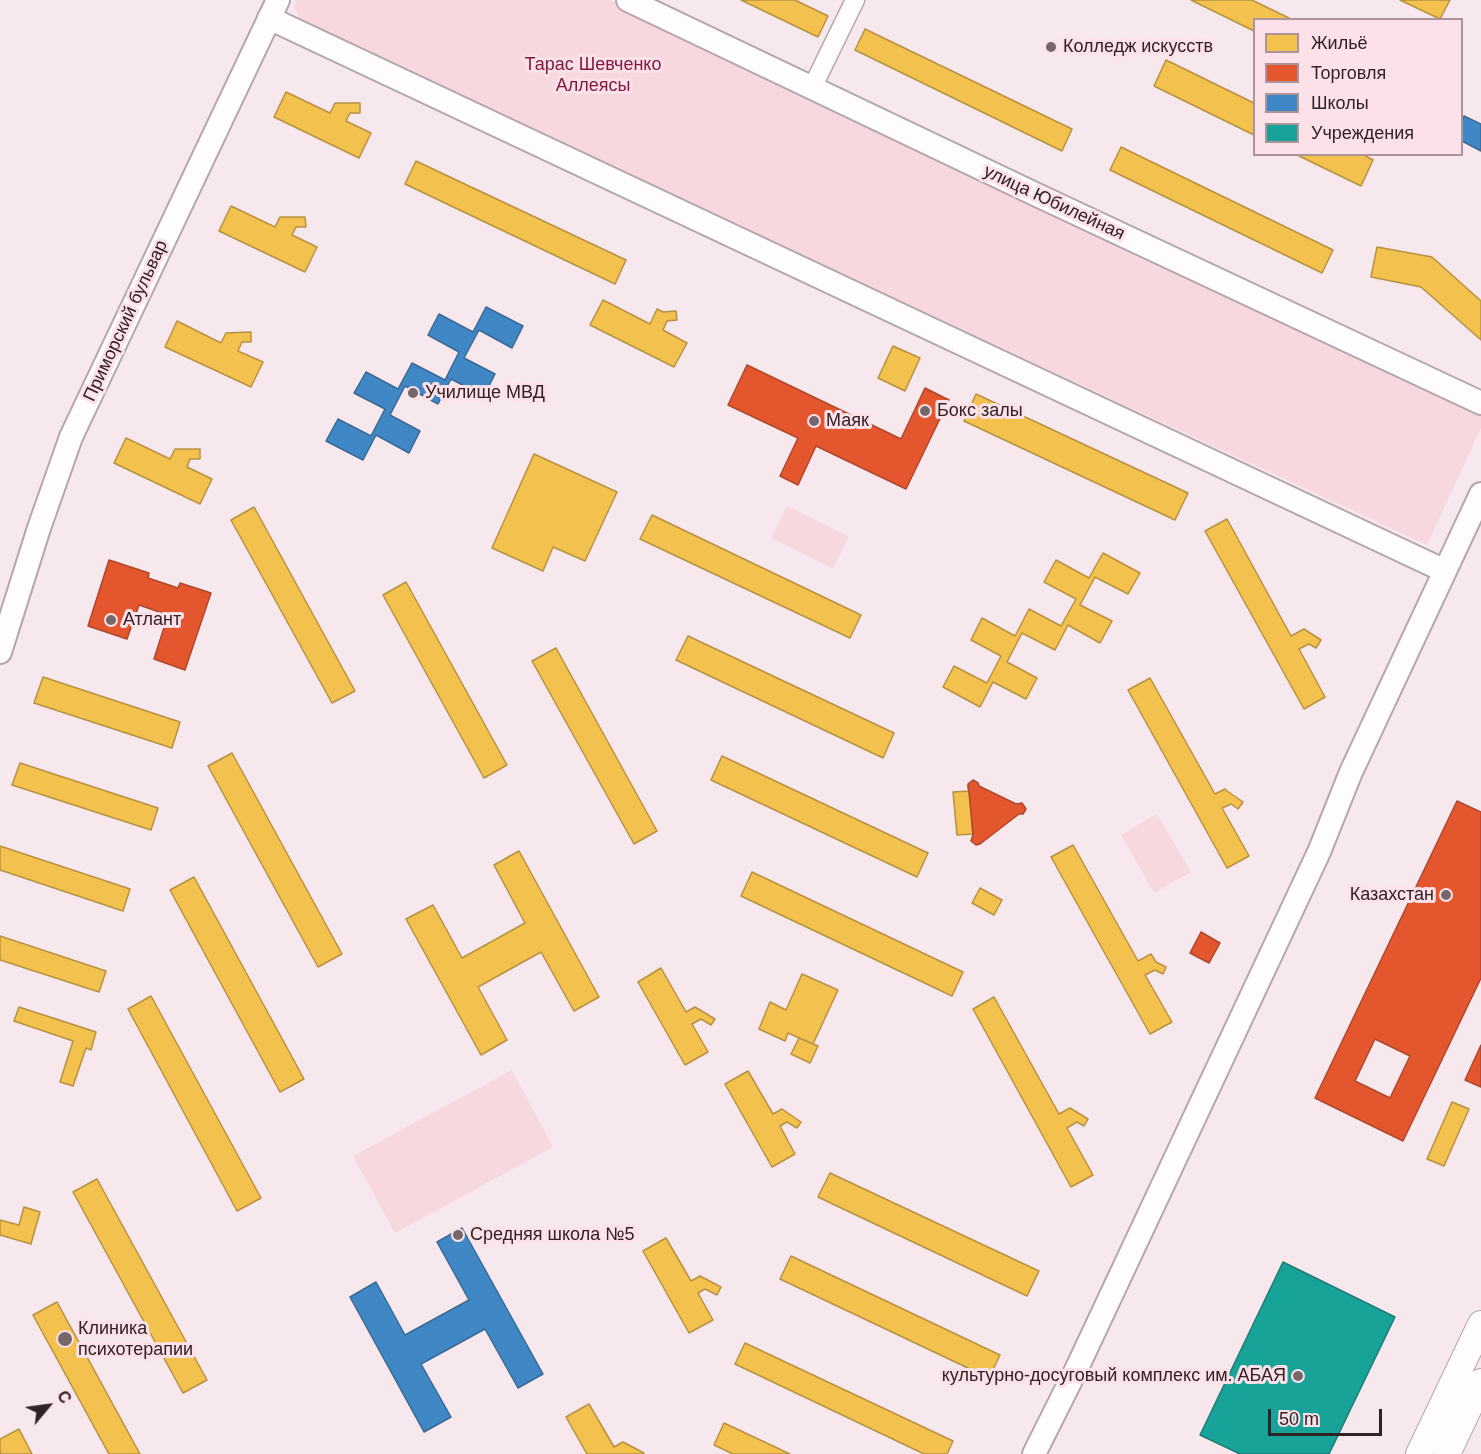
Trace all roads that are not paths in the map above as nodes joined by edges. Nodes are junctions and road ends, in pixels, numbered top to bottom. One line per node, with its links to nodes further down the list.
1 (628, 0): 4 (street, улица Юбилейная)
2 (855, 0): 4 (street)
3 (273, 9): 7 (street); 8 (street, Приморский бульвар)
4 (812, 88): 5 (street, улица Юбилейная)
5 (1481, 403)
6 (1481, 494): 7 (street)
7 (1445, 571): 11 (street)
8 (0, 652)
9 (1481, 1324): 10 (main road)
10 (1473, 1387): 12 (main road); 13 (main road)
11 (1034, 1454)
12 (1419, 1454)
13 (1447, 1454)

